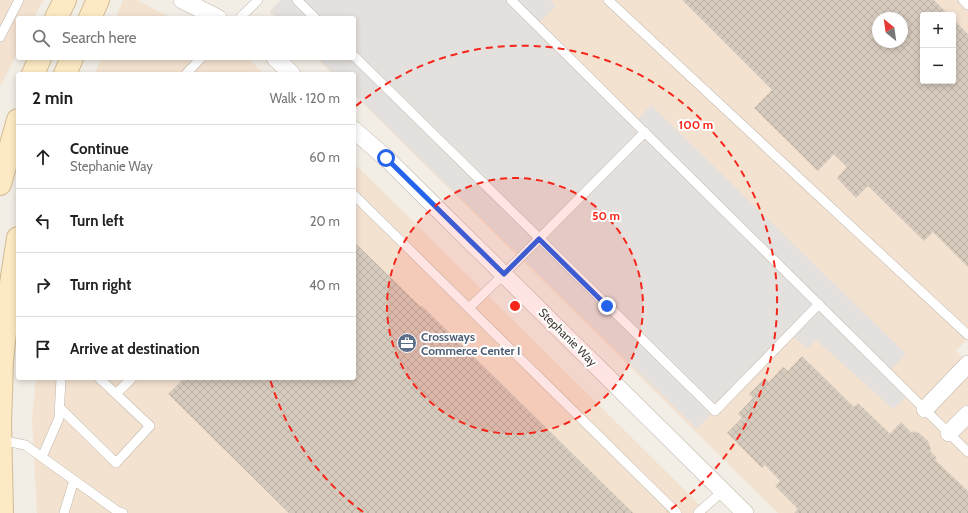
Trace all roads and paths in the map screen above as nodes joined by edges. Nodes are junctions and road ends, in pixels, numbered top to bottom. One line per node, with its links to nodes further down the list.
1 (19, 0): 16 (lane)
2 (64, 0): 11 (street)
3 (98, 0): 12 (street)
4 (182, 0): 13 (street)
5 (258, 0): 14 (lane)
6 (297, 0): 15 (lane)
7 (511, 0): 28 (lane)
8 (608, 0): 36 (lane)
9 (963, 0): 10 (lane)
10 (968, 5)
11 (57, 16)
12 (91, 16)
13 (214, 16)
14 (242, 16)
15 (313, 16)
16 (0, 37)
17 (356, 58): 31 (lane)
18 (39, 60): 22 (street)
19 (71, 60): 23 (street)
20 (199, 60): 24 (lane)
21 (277, 60): 25 (street)
22 (34, 72)
23 (66, 72)
24 (188, 72)
25 (290, 72)
26 (16, 127): 29 (street)
27 (356, 132): 33 (street, Stephanie Way)
28 (645, 132): 31 (lane); 34 (lane)
29 (0, 184)
30 (356, 197): 35 (lane)
31 (539, 239): 33 (lane); 34 (lane)
32 (16, 251): 46 (street)
33 (504, 274): 35 (lane); 50 (street, Stephanie Way)
34 (818, 304): 43 (lane)
35 (469, 308): 54 (lane)
36 (968, 335)
37 (968, 364): 43 (street)
38 (61, 380): 42 (lane)
39 (101, 380): 41 (lane)
40 (130, 380): 41 (lane)
41 (116, 394): 42 (lane)
42 (60, 407): 48 (lane)
43 (925, 409): 45 (lane)
44 (968, 414): 45 (street)
45 (949, 433): 47 (lane)
46 (0, 440): 48 (lane); 51 (street)
47 (968, 452)
48 (42, 457): 49 (lane)
49 (74, 480): 52 (lane); 53 (lane)
50 (723, 491): 55 (lane); 56 (street, Stephanie Way)
51 (2, 513)
52 (64, 513)
53 (123, 513)
54 (677, 513)
55 (698, 513)
56 (745, 513)

